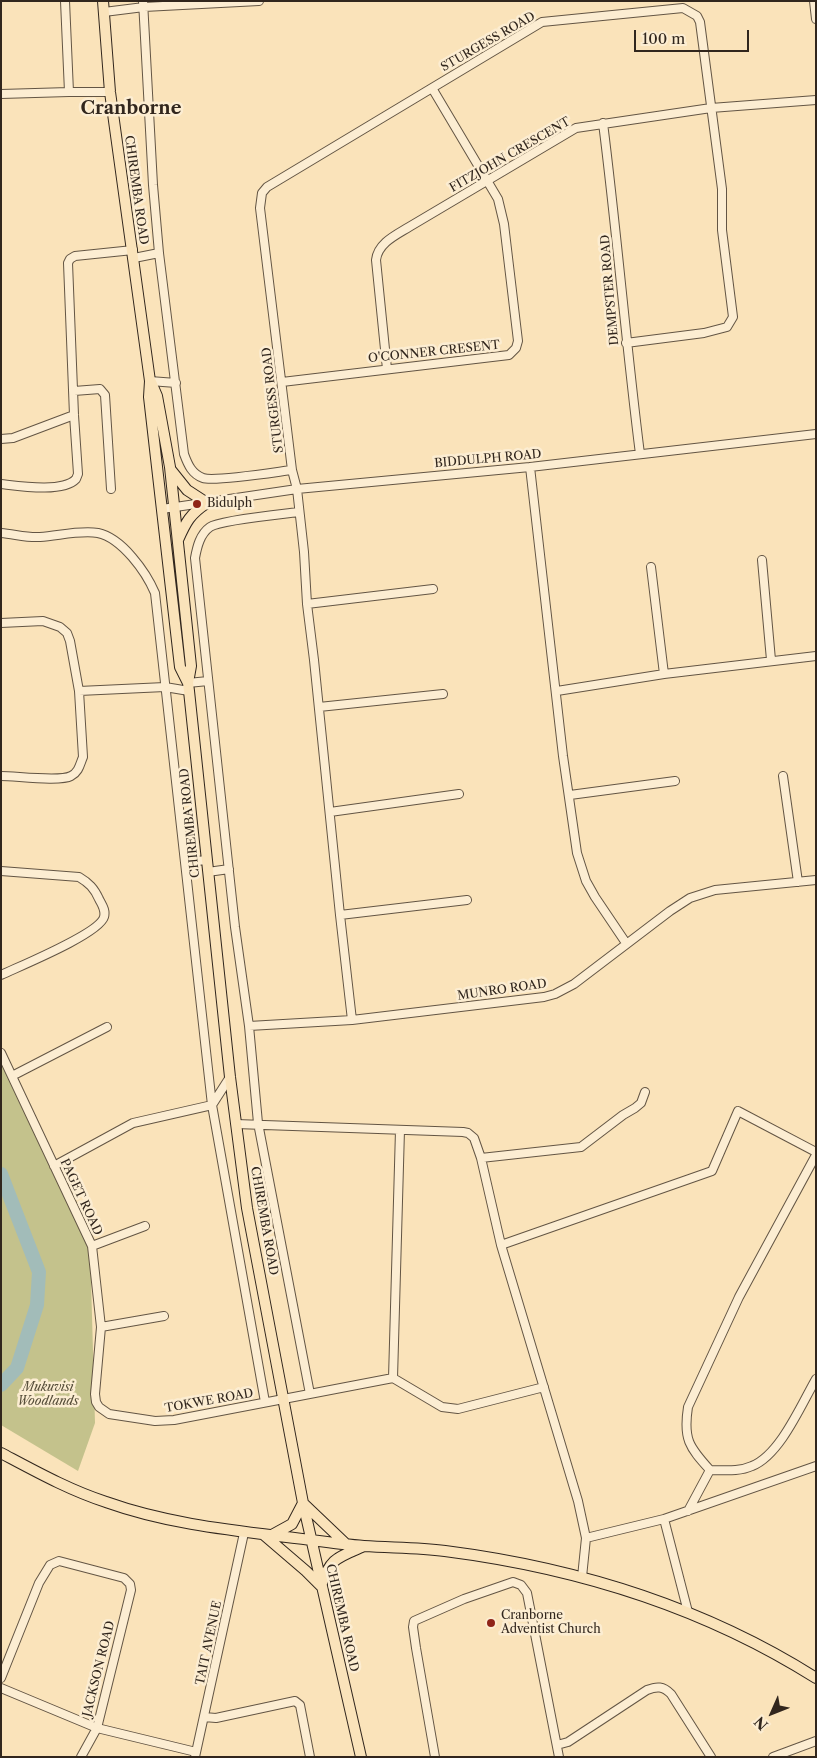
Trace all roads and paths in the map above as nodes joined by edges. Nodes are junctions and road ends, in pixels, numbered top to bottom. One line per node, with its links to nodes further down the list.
1 (65, 1): 8 (street)
2 (259, 1): 4 (street)
3 (814, 1): 6 (street)
4 (144, 4): 5 (street); 16 (street)
5 (104, 6): 9 (main road, CHIREMBA ROAD)
6 (816, 19)
7 (432, 88): 12 (street, STURGESS ROAD); 14 (street, O'CONNER CRESENT); 20 (street, STURGESS ROAD)
8 (69, 92): 9 (street); 10 (street)
9 (110, 92): 15 (main road, CHIREMBA ROAD)
10 (1, 94)
11 (816, 100): 12 (street, FITZJOHN CRESCENT)
12 (711, 108): 13 (street, FITZJOHN CRESCENT); 17 (street, STURGESS ROAD)
13 (603, 123): 14 (street, FITZJOHN CRESCENT); 17 (street, DEMPSTER ROAD)
14 (489, 181): 18 (street, FITZJOHN CRESCENT); 18 (street, O'CONNER CRESENT)
15 (133, 254): 16 (street); 19 (main road, CHIREMBA ROAD); 22 (street)
16 (159, 254): 21 (street)
17 (626, 343): 26 (street, DEMPSTER ROAD)
18 (387, 369): 20 (street, O'CONNER CRESENT)
19 (150, 381): 21 (street); 27 (main road, CHIREMBA ROAD); 35 (main road, CHIREMBA ROAD)
20 (282, 382): 29 (street, STURGESS ROAD)
21 (176, 383): 29 (street)
22 (74, 391): 23 (street); 31 (street)
23 (74, 415): 25 (street); 30 (street)
24 (816, 434): 26 (street, BIDDULPH ROAD)
25 (1, 439)
26 (640, 454): 28 (street, BIDDULPH ROAD)
27 (170, 467): 33 (main road); 34 (main road, CHIREMBA ROAD)
28 (530, 467): 32 (street, BIDDULPH ROAD); 51 (street)
29 (292, 470): 32 (street, STURGESS ROAD)
30 (1, 484)
31 (111, 489)
32 (297, 489): 33 (street, BIDDULPH ROAD); 36 (street, STURGESS ROAD)
33 (207, 503): 34 (street, BIDDULPH ROAD); 38 (main road)
34 (173, 507): 35 (street, BIDDULPH ROAD); 38 (main road, CHIREMBA ROAD)
35 (162, 509): 49 (main road, CHIREMBA ROAD)
36 (300, 512): 42 (street, STURGESS ROAD); 47 (street)
37 (1, 533): 48 (street, CHIREMBA ROAD)
38 (178, 540): 49 (main road, CHIREMBA ROAD)
39 (762, 560): 45 (street)
40 (651, 567): 46 (street)
41 (432, 589): 42 (street)
42 (306, 604): 53 (street, STURGESS ROAD)
43 (1, 623): 50 (street)
44 (816, 656): 45 (street)
45 (771, 660): 46 (street)
46 (664, 674): 51 (street)
47 (208, 681): 49 (street); 62 (street)
48 (165, 687): 49 (street); 50 (street); 61 (street, CHIREMBA ROAD)
49 (188, 687): 60 (main road, CHIREMBA ROAD)
50 (79, 691): 54 (street)
51 (557, 691): 58 (street)
52 (443, 694): 53 (street)
53 (319, 707): 59 (street, STURGESS ROAD)
54 (1, 776)
55 (783, 776): 66 (street)
56 (675, 781): 58 (street)
57 (459, 794): 59 (street)
58 (570, 795): 69 (street)
59 (330, 812): 68 (street, STURGESS ROAD)
60 (207, 860): 61 (street); 64 (main road, CHIREMBA ROAD)
61 (186, 862): 78 (street, CHIREMBA ROAD)
62 (229, 869): 64 (street); 72 (street)
63 (1, 871): 70 (street)
64 (208, 872): 76 (main road, CHIREMBA ROAD)
65 (816, 880): 66 (street, MUNRO ROAD)
66 (798, 882): 69 (street, MUNRO ROAD)
67 (467, 900): 68 (street)
68 (340, 915): 71 (street, STURGESS ROAD)
69 (626, 943): 71 (street, MUNRO ROAD)
70 (1, 975)
71 (352, 1020): 72 (street, MUNRO ROAD)
72 (249, 1026): 79 (street)
73 (107, 1027): 75 (street)
74 (1, 1053): 75 (street, PAGET ROAD)
75 (12, 1076): 84 (street, PAGET ROAD)
76 (230, 1077): 78 (street); 80 (main road, CHIREMBA ROAD)
77 (645, 1092): 83 (street)
78 (212, 1105): 84 (street); 95 (street, CHIREMBA ROAD)
79 (258, 1123): 80 (street); 81 (street); 93 (street)
80 (236, 1124): 94 (main road, CHIREMBA ROAD)
81 (400, 1130): 83 (street); 90 (street)
82 (816, 1154): 86 (street); 99 (street)
83 (481, 1158): 86 (street)
84 (54, 1166): 87 (street, PAGET ROAD)
85 (145, 1226): 87 (street)
86 (501, 1245): 92 (street)
87 (92, 1246): 89 (street, PAGET ROAD)
88 (164, 1316): 89 (street)
89 (101, 1327): 96 (street, PAGET ROAD)
90 (393, 1378): 92 (street); 93 (street, TOKWE ROAD)
91 (816, 1379): 99 (street)
92 (544, 1387): 105 (street)
93 (310, 1394): 94 (street, TOKWE ROAD)
94 (284, 1399): 95 (street, TOKWE ROAD); 100 (main road, CHIREMBA ROAD)
95 (265, 1402): 96 (street, TOKWE ROAD)
96 (109, 1414)
97 (1, 1453): 103 (main road)
98 (816, 1466): 101 (street)
99 (710, 1470): 101 (street)
100 (303, 1503): 104 (main road); 106 (main road, CHIREMBA ROAD); 107 (main road)
101 (688, 1511): 102 (street)
102 (664, 1519): 105 (street); 111 (street)
103 (244, 1533): 104 (main road); 115 (street, TAIT AVENUE)
104 (268, 1535): 106 (main road); 110 (main road)
105 (586, 1538): 109 (street)
106 (311, 1540): 107 (main road); 110 (main road, CHIREMBA ROAD)
107 (346, 1544): 108 (main road)
108 (365, 1546): 109 (main road); 110 (main road)
109 (582, 1577): 111 (main road)
110 (321, 1586): 122 (main road, CHIREMBA ROAD)
111 (688, 1612): 113 (main road)
112 (1, 1678): 116 (street, JACKSON ROAD)
113 (816, 1678)
114 (1, 1688): 116 (street)
115 (204, 1718): 119 (street, TAIT AVENUE); 121 (street)
116 (97, 1728): 119 (street); 120 (street, JACKSON ROAD)
117 (816, 1741): 126 (street)
118 (557, 1745): 123 (street); 124 (street); 125 (street)
119 (196, 1754)
120 (81, 1757)
121 (310, 1757)
122 (361, 1757)
123 (435, 1757)
124 (558, 1757)
125 (711, 1757)
126 (773, 1757)

